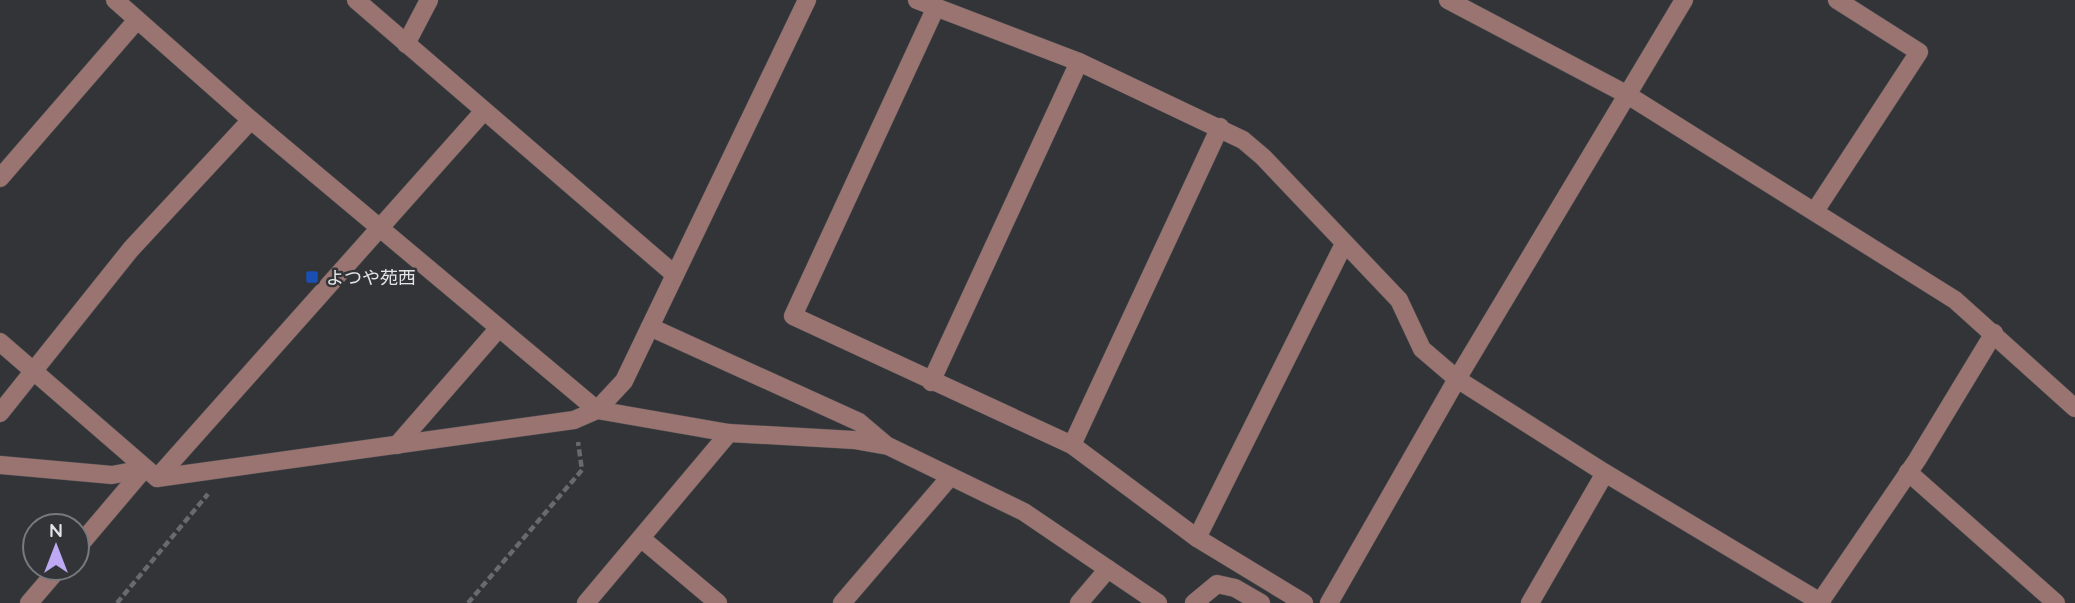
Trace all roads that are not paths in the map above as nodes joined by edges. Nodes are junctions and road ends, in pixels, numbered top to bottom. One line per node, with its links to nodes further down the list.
1 (115, 0): 10 (street)
2 (356, 0): 11 (street)
3 (429, 0): 11 (street)
4 (807, 0): 21 (street)
5 (917, 0): 9 (street)
6 (1448, 0): 13 (street)
7 (1684, 0): 13 (street)
8 (1837, 0): 18 (street)
9 (936, 7): 12 (street); 28 (street)
10 (137, 20): 15 (street); 17 (street)
11 (406, 44): 14 (street)
12 (1079, 62): 16 (street); 28 (street)
13 (1626, 94): 18 (street); 27 (street)
14 (483, 112): 19 (street); 21 (street)
15 (251, 120): 19 (street); 26 (street)
16 (1220, 127): 20 (street); 34 (street)
17 (0, 178)
18 (1815, 211): 24 (street)
19 (380, 228): 23 (street); 39 (street)
20 (1344, 244): 27 (street); 42 (street)
21 (674, 274): 22 (street)
22 (650, 327): 30 (street); 35 (street)
23 (499, 328): 30 (street); 33 (street)
24 (1994, 333): 29 (street); 37 (street)
25 (0, 342): 26 (street)
26 (32, 370): 31 (street); 39 (street)
27 (1457, 379): 38 (street); 56 (street)
28 (931, 382): 34 (street)
29 (2075, 408)
30 (597, 410): 32 (street); 33 (street)
31 (0, 413)
32 (729, 433): 35 (street); 43 (street)
33 (397, 445): 39 (street)
34 (1072, 445): 42 (street)
35 (888, 446): 40 (street)
36 (0, 465): 39 (street)
37 (1908, 472): 46 (street); 58 (street)
38 (1605, 473): 46 (street); 57 (street)
39 (151, 474): 41 (street)
40 (950, 477): 44 (street); 50 (street)
41 (91, 534)
42 (1197, 538): 55 (street)
43 (642, 539): 48 (street); 49 (street)
44 (1108, 569): 51 (street); 52 (street)
45 (48, 582): 47 (street)
46 (1821, 602)
47 (29, 603)
48 (586, 603)
49 (718, 603)
50 (842, 603)
51 (1079, 603)
52 (1158, 603)
53 (1194, 603): 54 (street)
54 (1261, 603)
55 (1304, 603)
56 (1329, 603)
57 (1530, 603)
58 (2056, 603)

